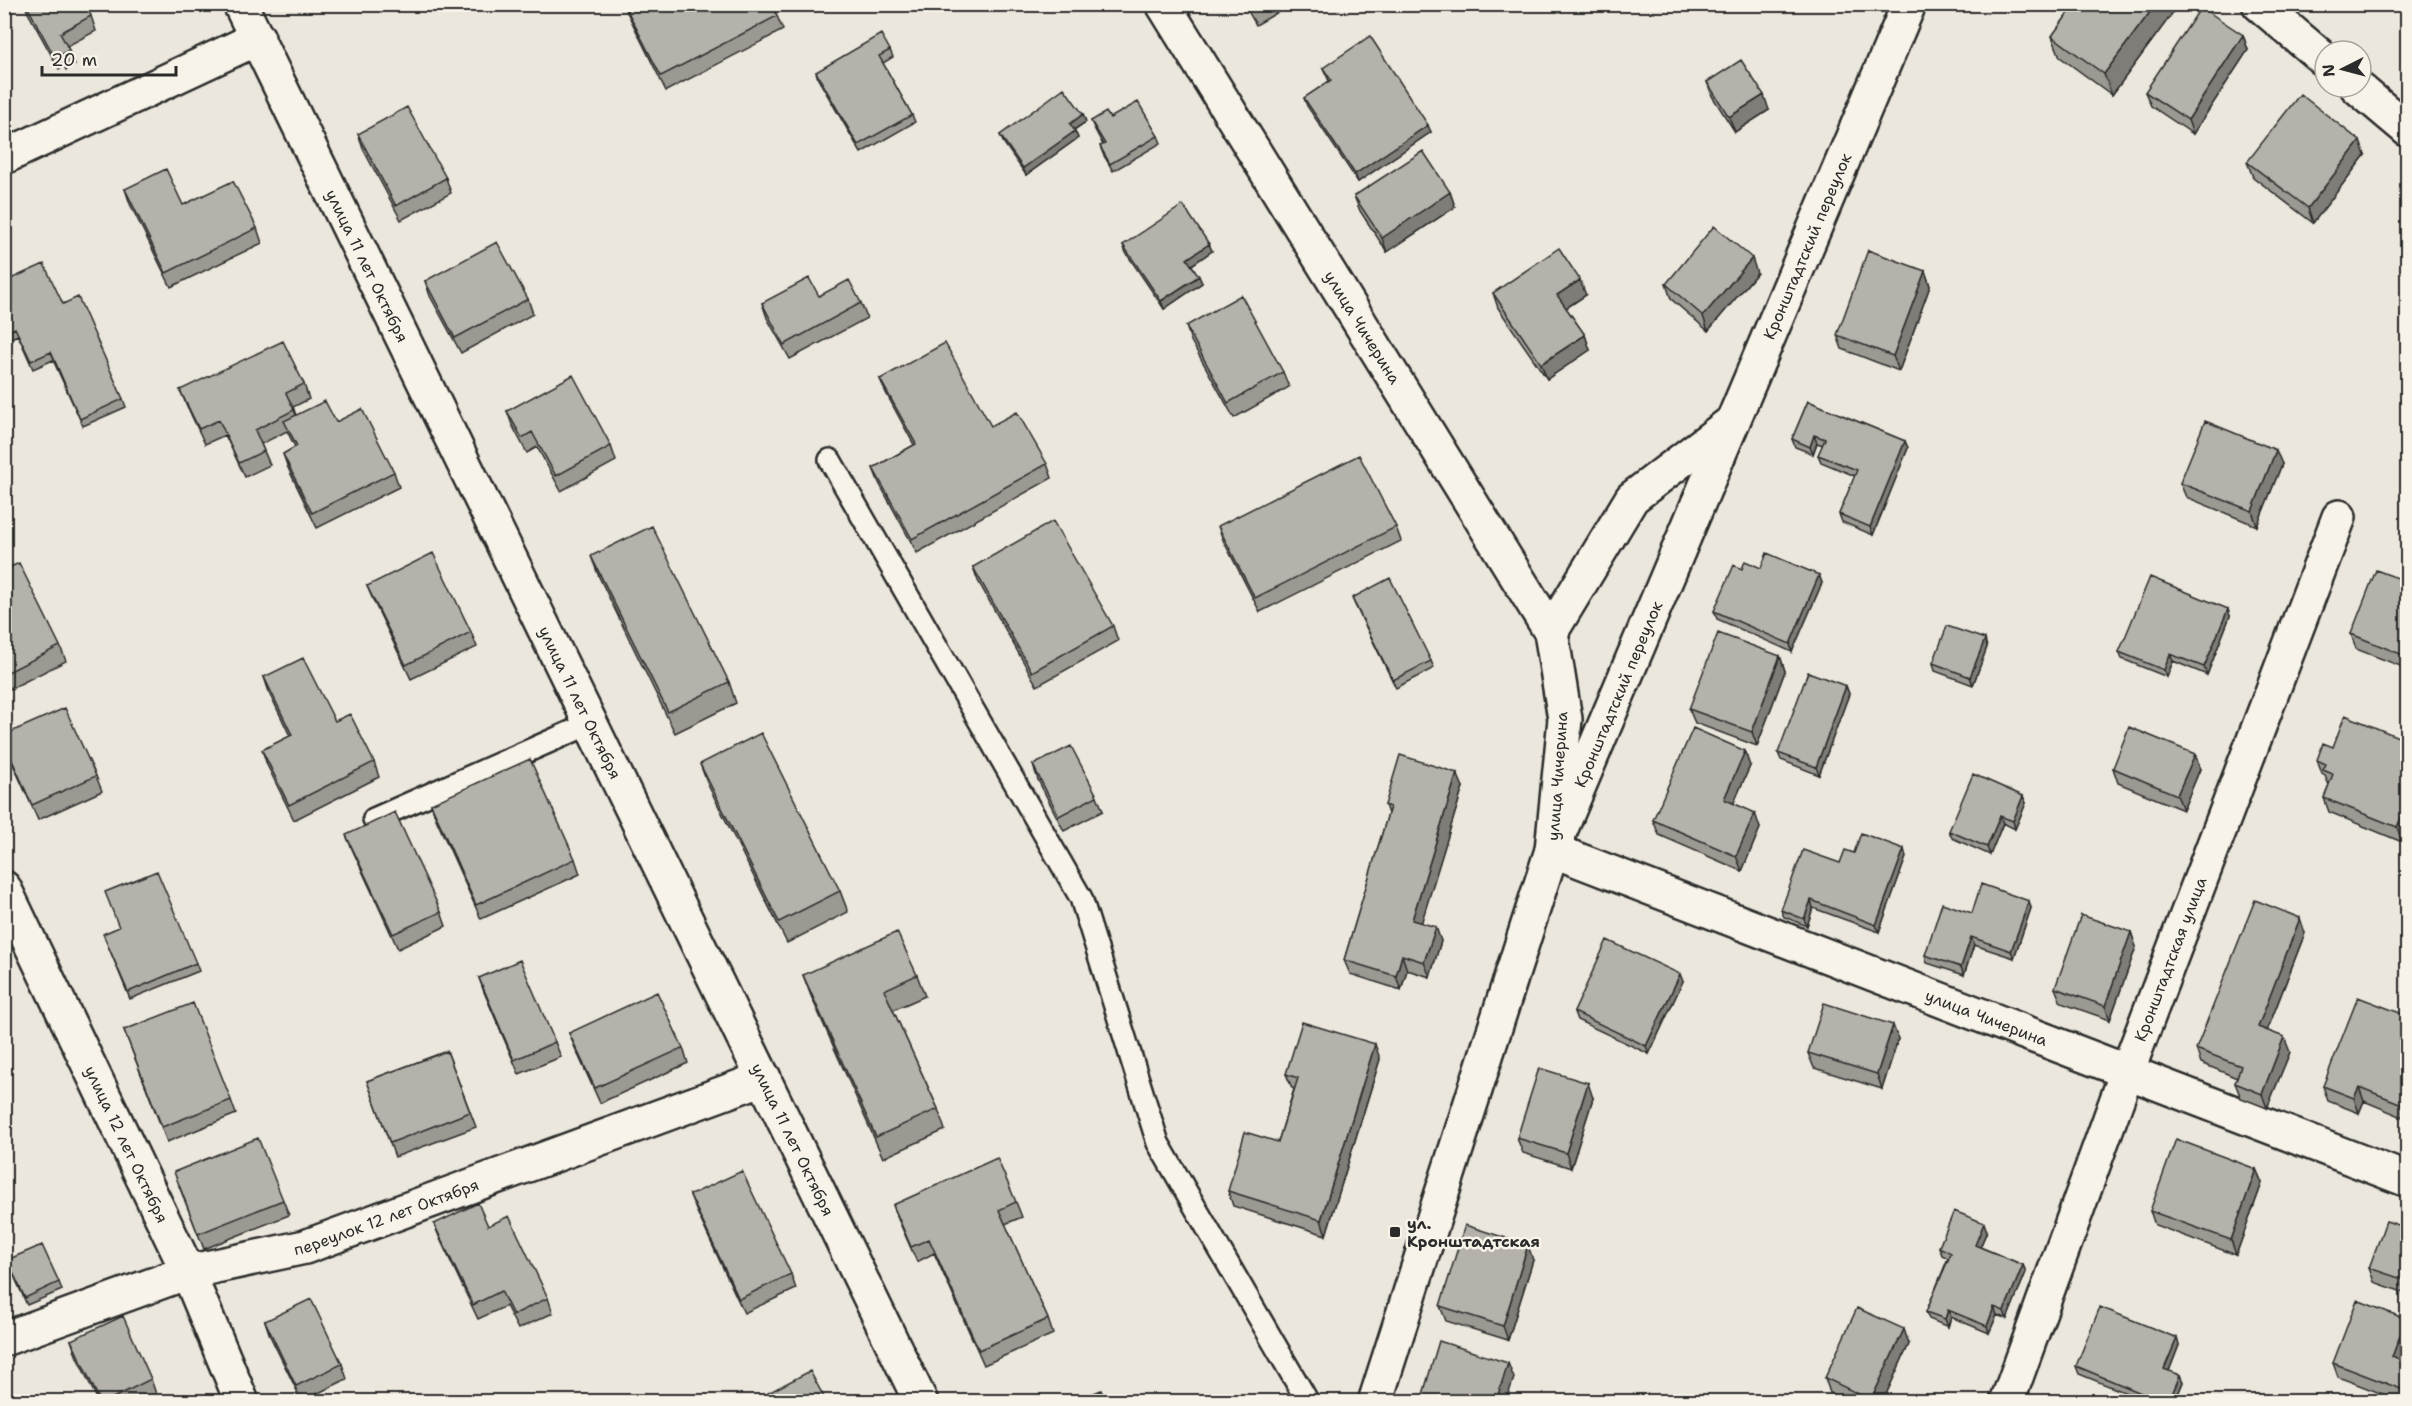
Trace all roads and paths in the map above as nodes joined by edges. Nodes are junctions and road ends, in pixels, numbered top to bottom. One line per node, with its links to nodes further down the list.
1 (240, 4): 5 (street, улица 11 лет Октября)
2 (1163, 4): 13 (street, улица Чичерина)
3 (1909, 4): 10 (street, Кронштадтский переулок)
4 (2259, 4): 6 (street)
5 (258, 38): 9 (street); 14 (street, улица 11 лет Октября)
6 (2313, 50)
7 (2371, 99): 8 (street)
8 (2408, 130)
9 (4, 157)
10 (1733, 421): 13 (street); 16 (street, Кронштадтский переулок)
11 (830, 460): 25 (lane)
12 (2338, 517): 18 (street, Кронштадтская улица)
13 (1551, 632): 16 (street, улица Чичерина)
14 (589, 724): 15 (lane); 19 (street, улица 11 лет Октября)
15 (374, 819)
16 (1552, 850): 18 (street, улица Чичерина); 26 (street, Кронштадтский переулок)
17 (4, 888): 21 (street, улица 12 лет Октября)
18 (2127, 1072): 20 (street, улица Чичерина); 27 (street, Кронштадтская улица)
19 (764, 1078): 21 (street, переулок 12 лет Октября); 24 (street, улица 11 лет Октября)
20 (2408, 1180)
21 (188, 1272): 22 (street, переулок 12 лет Октября); 23 (street, улица 12 лет Октября)
22 (4, 1339)
23 (242, 1401)
24 (921, 1401)
25 (1308, 1401)
26 (1375, 1401)
27 (2007, 1401)

